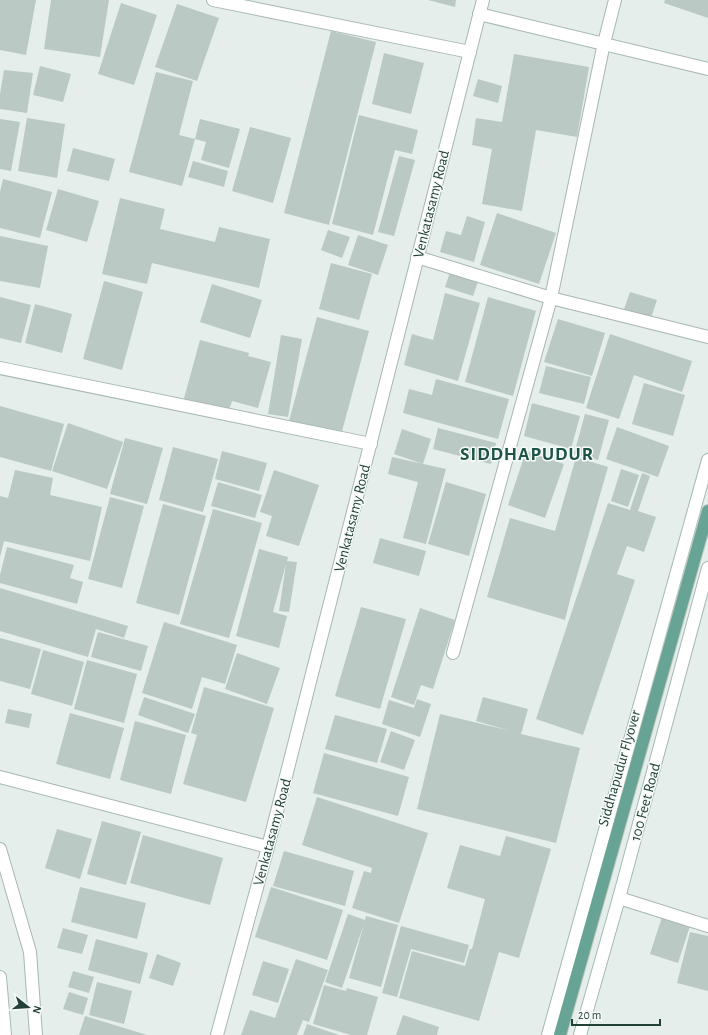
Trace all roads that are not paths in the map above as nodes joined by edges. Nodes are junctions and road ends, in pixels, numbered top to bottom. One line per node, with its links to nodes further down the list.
1 (213, 0): 6 (street)
2 (482, 0): 4 (street, Venkatasamy Road)
3 (615, 0): 5 (street)
4 (479, 14): 5 (street); 6 (street, Venkatasamy Road)
5 (604, 43): 7 (street); 9 (street)
6 (470, 52): 8 (street, Venkatasamy Road)
7 (708, 69)
8 (417, 258): 9 (street); 12 (street, Venkatasamy Road)
9 (551, 298): 10 (street); 16 (street)
10 (708, 337)
11 (0, 368): 12 (street)
12 (371, 444): 18 (street, Venkatasamy Road)
13 (708, 460): 26 (street)
14 (708, 510): 27 (main road, Siddhapudur Flyover)
15 (708, 568): 20 (street, 100 Feet Road)
16 (453, 653)
17 (0, 777): 18 (street)
18 (268, 847): 25 (street, Venkatasamy Road)
19 (0, 849): 24 (street)
20 (619, 898): 21 (street); 28 (street, 100 Feet Road)
21 (708, 926)
22 (0, 977): 23 (street)
23 (5, 1035)
24 (36, 1035)
25 (217, 1035)
26 (548, 1035)
27 (560, 1035)
28 (580, 1035)

